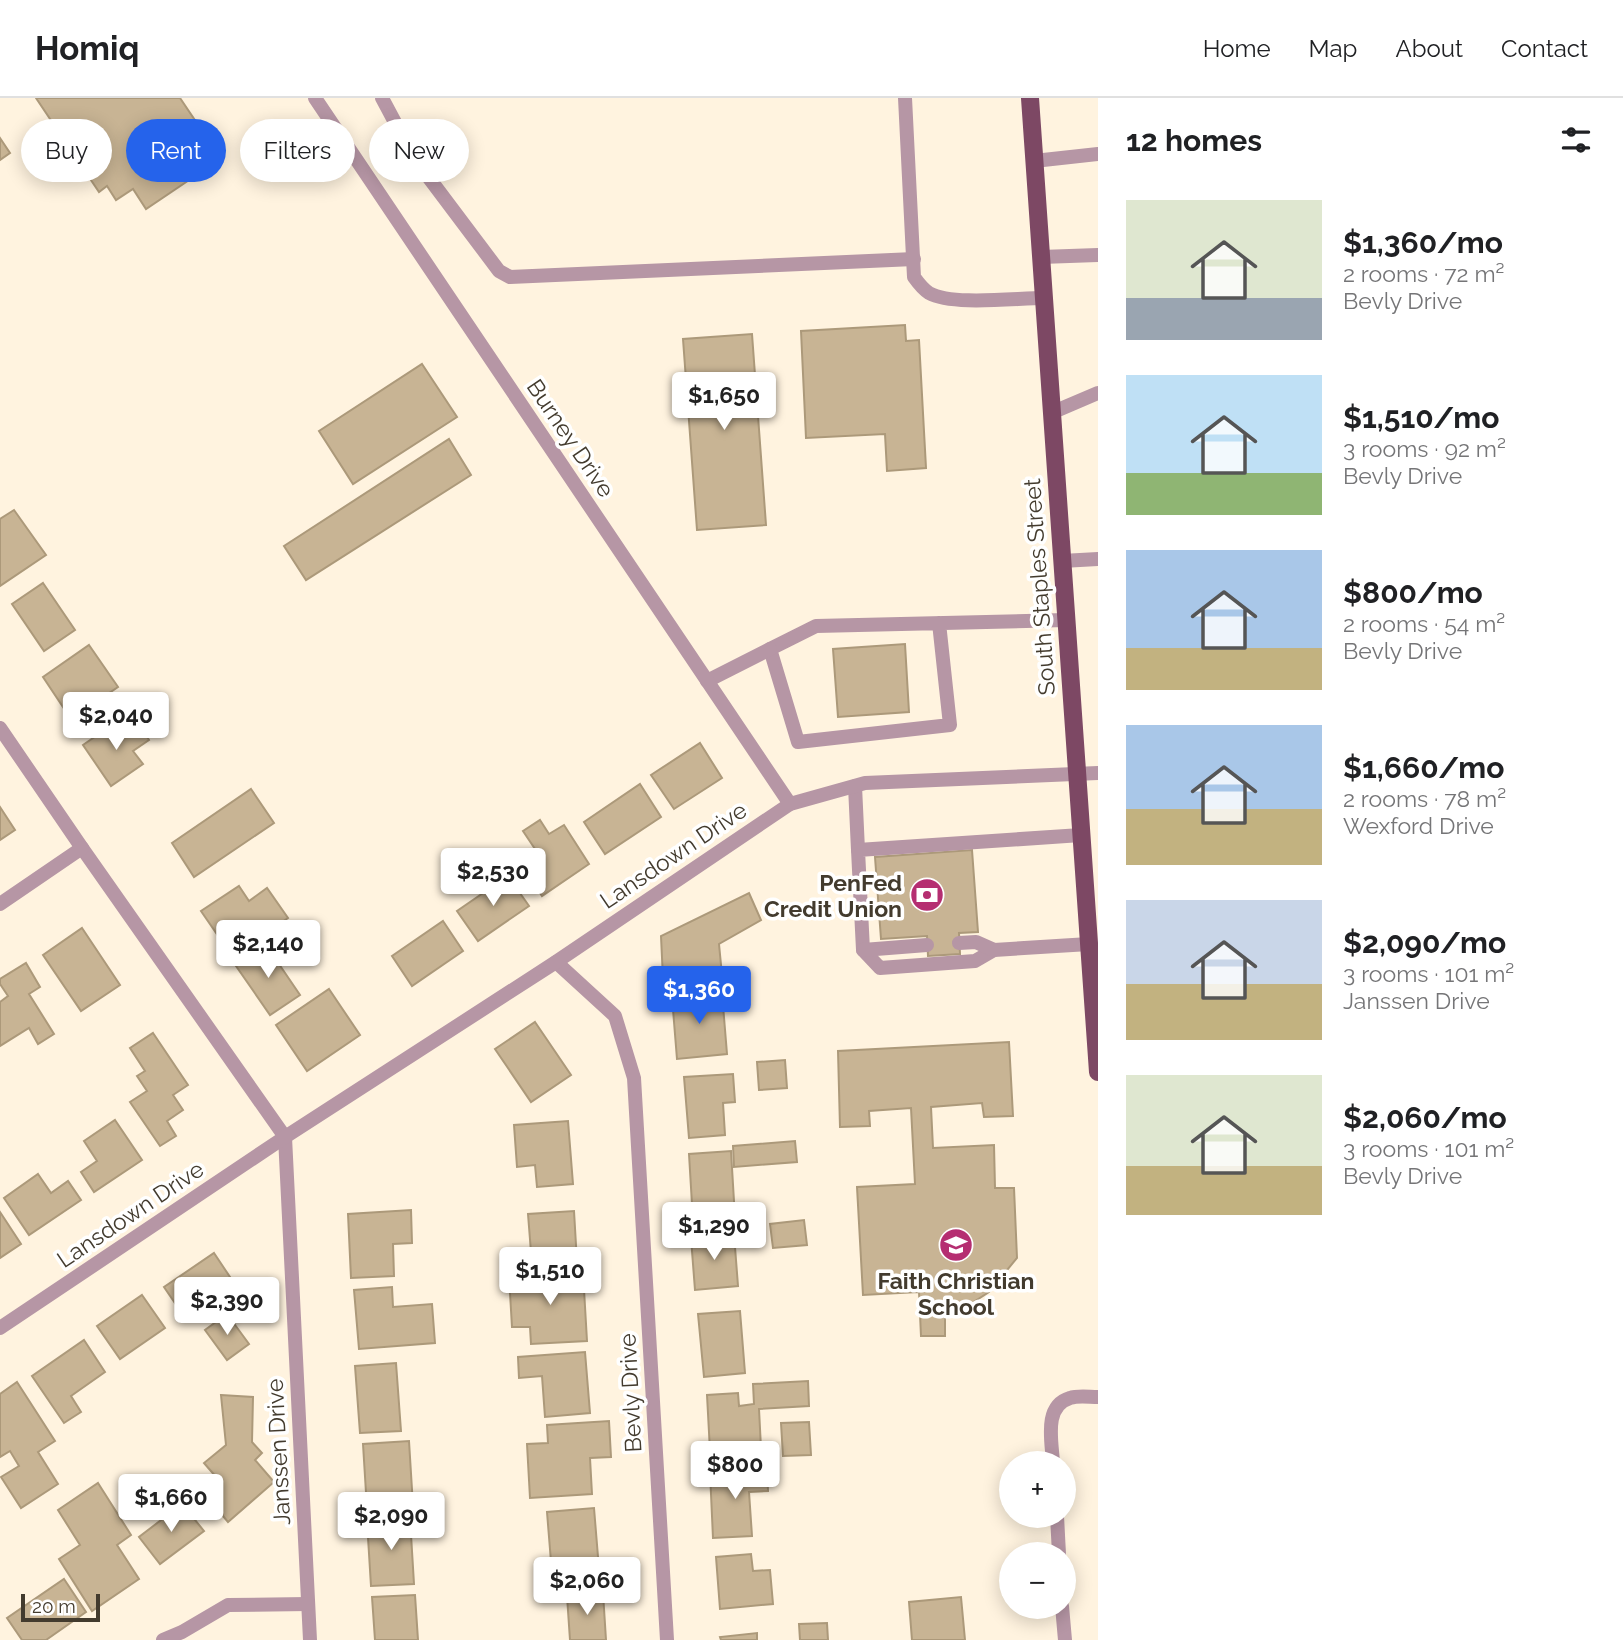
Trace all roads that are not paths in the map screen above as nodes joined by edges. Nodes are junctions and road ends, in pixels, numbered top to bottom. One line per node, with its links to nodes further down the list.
1 (315, 98): 18 (street, Burney Drive)
2 (382, 98): 9 (street)
3 (905, 98): 9 (street)
4 (1030, 98): 6 (main road, South Staples Street)
5 (1098, 154): 6 (street)
6 (1034, 161): 8 (main road, South Staples Street)
7 (1098, 255): 8 (street)
8 (1041, 257): 10 (main road, South Staples Street)
9 (914, 259): 10 (street)
10 (1044, 298): 12 (main road, South Staples Street)
11 (1098, 393): 12 (street)
12 (1051, 413): 14 (main road, South Staples Street)
13 (1098, 559): 14 (street)
14 (1062, 561): 15 (main road, South Staples Street)
15 (1066, 620): 16 (street); 21 (main road, South Staples Street)
16 (939, 623): 17 (street); 17 (street)
17 (770, 649): 18 (street)
18 (707, 681): 23 (street, Burney Drive)
19 (0, 728): 25 (street)
20 (1098, 773): 21 (street, Lansdown Drive)
21 (1077, 774): 22 (street, Lansdown Drive); 24 (main road, South Staples Street)
22 (855, 786): 23 (street, Lansdown Drive); 26 (street)
23 (790, 804): 34 (street, Lansdown Drive)
24 (1081, 835): 26 (street); 28 (main road, South Staples Street)
25 (82, 848): 27 (street); 37 (street)
26 (858, 850): 32 (street)
27 (0, 904)
28 (1093, 922): 30 (main road, South Staples Street)
29 (960, 943): 33 (street)
30 (1088, 944): 33 (street); 35 (main road, South Staples Street)
31 (927, 945): 32 (street)
32 (863, 950): 33 (street)
33 (994, 950)
34 (555, 962): 37 (street, Lansdown Drive); 45 (street, Bevly Drive)
35 (1096, 1012): 36 (main road, South Staples Street)
36 (1098, 1072)
37 (285, 1137): 38 (street, Lansdown Drive); 41 (street, Janssen Drive)
38 (0, 1328)
39 (1098, 1397): 40 (street)
40 (1052, 1451)
41 (307, 1604): 43 (street); 44 (street, Janssen Drive)
42 (1063, 1619): 46 (street)
43 (163, 1640)
44 (310, 1640)
45 (667, 1640)
46 (1065, 1640)

